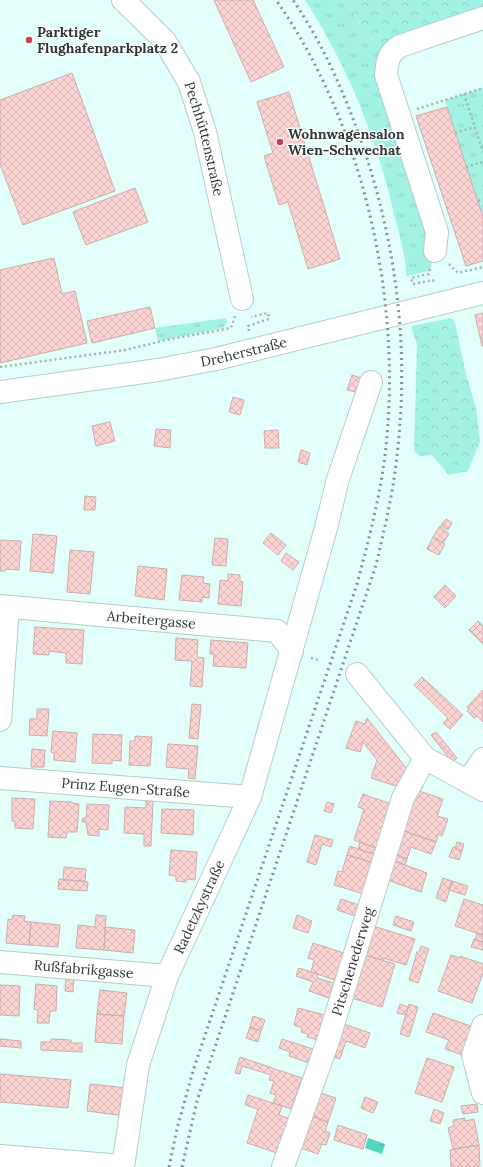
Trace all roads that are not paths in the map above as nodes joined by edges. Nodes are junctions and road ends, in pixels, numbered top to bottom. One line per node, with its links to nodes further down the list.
1 (123, 0): 5 (street, Pechhüttenstraße)
2 (483, 18): 3 (street)
3 (435, 251)
4 (483, 293): 7 (street, Dreherstraße)
5 (243, 312)
6 (371, 382): 9 (street, Radetzkystraße)
7 (0, 392)
8 (4, 607): 9 (street, Arbeitergasse); 11 (street)
9 (292, 651): 16 (street, Radetzkystraße)
10 (357, 674): 12 (street)
11 (0, 720)
12 (425, 758): 15 (street); 23 (street, Pitschenederweg)
13 (483, 758): 15 (street)
14 (0, 778): 16 (street, Prinz Eugen-Straße)
15 (476, 785)
16 (250, 797): 18 (street, Radetzkystraße)
17 (0, 962): 18 (street, Rußfabrikgasse)
18 (167, 976): 22 (street, Radetzkystraße)
19 (483, 1026): 20 (street)
20 (483, 1093)
21 (0, 1156): 22 (street)
22 (123, 1166)
23 (283, 1167)

